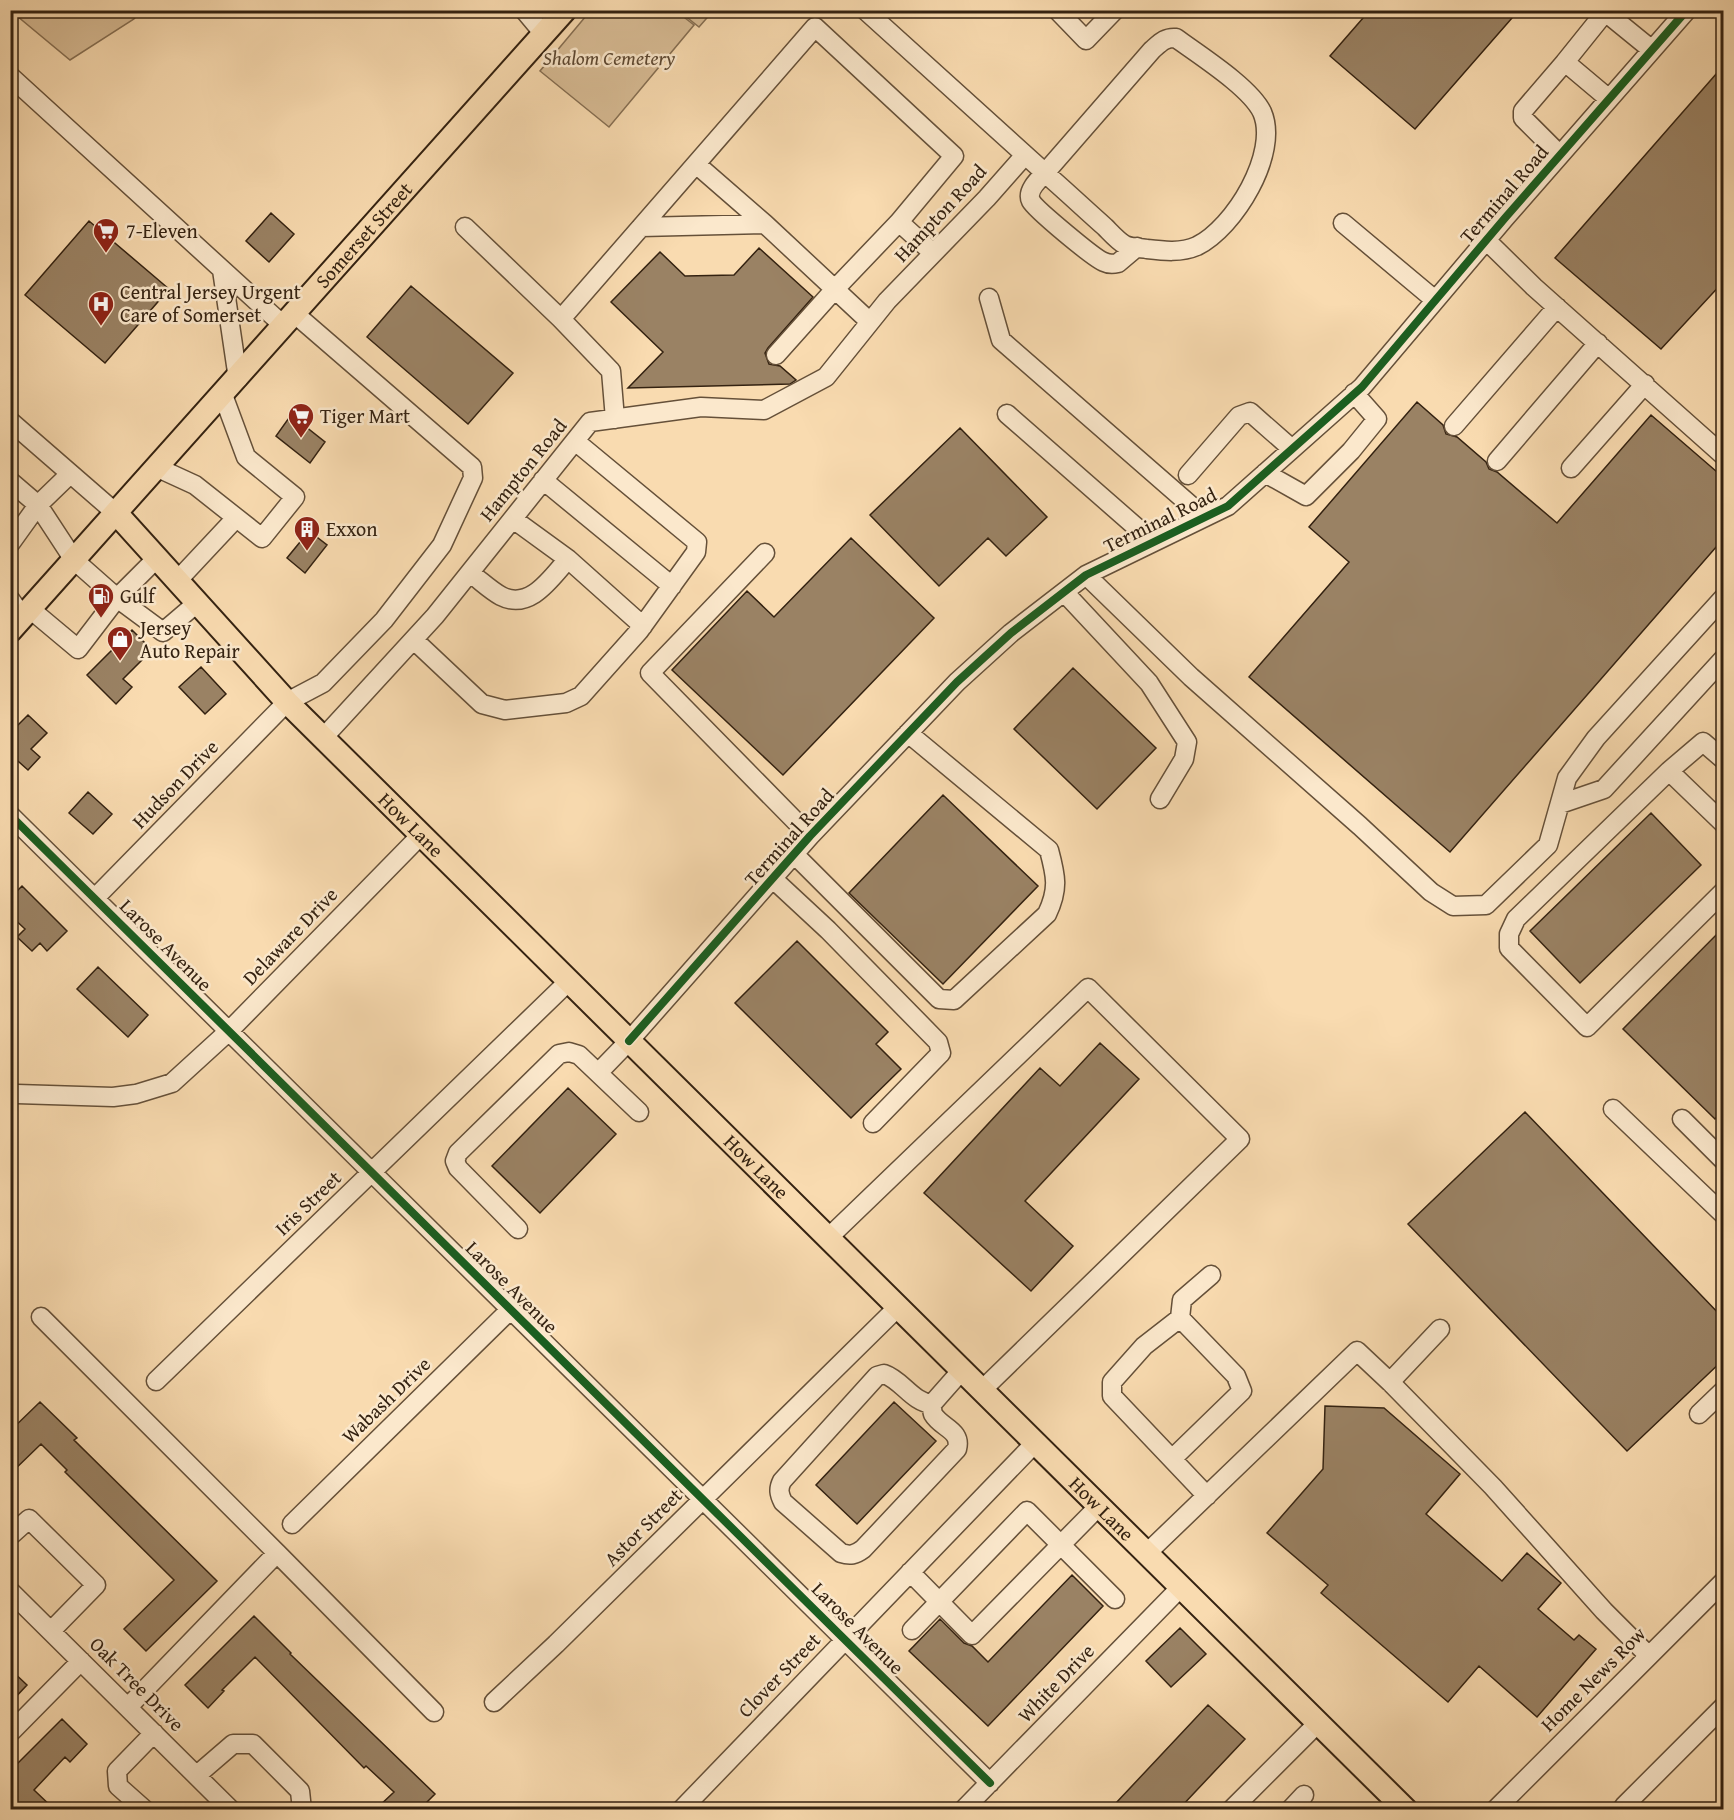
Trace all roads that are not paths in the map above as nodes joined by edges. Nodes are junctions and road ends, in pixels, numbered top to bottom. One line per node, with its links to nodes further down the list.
1 (524, 10): 7 (street)
2 (565, 10): 7 (main road, Somerset Street)
3 (865, 10): 12 (street)
4 (1056, 10): 5 (street)
5 (1115, 10)
6 (1687, 10): 8 (street, Terminal Road)
7 (544, 34): 30 (main road, Somerset Street)
8 (1652, 50): 9 (street); 11 (street, Terminal Road)
9 (1565, 62): 11 (street); 13 (street)
10 (10, 76): 24 (street, Hudson Drive)
11 (1609, 99): 13 (street, Terminal Road)
12 (1024, 155): 15 (street); 23 (street, Hampton Road)
13 (1560, 155): 21 (street, Terminal Road)
14 (696, 164): 16 (street); 18 (street); 20 (street)
15 (1045, 173): 22 (street); 22 (street); 22 (street)
16 (899, 222): 23 (street); 25 (street)
17 (1343, 223): 27 (street)
18 (765, 224): 20 (street); 25 (street)
19 (465, 227): 29 (street)
20 (641, 227): 29 (street)
21 (1486, 240): 27 (street, Terminal Road); 28 (street)
22 (1131, 247)
23 (933, 254): 31 (street, Hampton Road)
24 (222, 270): 30 (street, Hudson Drive); 35 (street)
25 (835, 290): 31 (street); 33 (street)
26 (989, 298): 54 (street)
27 (1435, 300): 36 (street, Terminal Road)
28 (1557, 307): 32 (street); 39 (street)
29 (561, 319): 38 (street)
30 (289, 320): 35 (main road, Somerset Street); 75 (street, Hudson Drive)
31 (870, 322): 38 (street, Hampton Road)
32 (1598, 344): 34 (street); 44 (street)
33 (776, 355)
34 (1645, 384): 43 (street); 46 (street)
35 (230, 387): 45 (main road, Somerset Street); 55 (street)
36 (1354, 393): 42 (street, Terminal Road); 47 (street)
37 (1007, 414): 57 (street)
38 (615, 419): 41 (street, Hampton Road)
39 (1454, 426)
40 (13, 430): 48 (street)
41 (575, 441): 50 (street, Hampton Road); 66 (street)
42 (1292, 449): 47 (street, Terminal Road); 49 (street)
43 (1724, 456)
44 (1497, 461)
45 (158, 468): 53 (main road, Somerset Street); 55 (street)
46 (1571, 468)
47 (1265, 473): 54 (street, Terminal Road)
48 (70, 474): 52 (street); 53 (street)
49 (1188, 475)
50 (543, 480): 56 (street, Hampton Road); 66 (street)
51 (10, 481): 52 (street)
52 (38, 505): 58 (street); 62 (street)
53 (117, 514): 60 (main road, How Lane); 62 (main road, Somerset Street)
54 (1204, 517): 57 (street, Terminal Road)
55 (236, 518): 65 (street)
56 (513, 519): 61 (street); 63 (street, Hampton Road)
57 (1152, 541): 64 (street, Terminal Road)
58 (10, 544)
59 (765, 553): 85 (street)
60 (156, 559): 65 (main road, How Lane); 69 (street)
61 (568, 559): 63 (street); 72 (street)
62 (74, 560): 69 (street); 71 (main road, Somerset Street)
63 (470, 573): 73 (street, Hampton Road)
64 (1086, 575): 67 (street, Terminal Road); 81 (street)
65 (177, 581): 70 (main road, How Lane)
66 (672, 586): 72 (street)
67 (1064, 592): 76 (street, Terminal Road); 80 (street)
68 (1724, 597): 81 (street)
69 (117, 598): 70 (street); 71 (street)
70 (197, 603): 75 (main road, How Lane)
71 (18, 614)
72 (643, 626): 73 (street)
73 (414, 640): 77 (street, Hampton Road)
74 (1724, 657): 81 (street)
75 (287, 702): 77 (main road, How Lane); 89 (street, Hudson Drive)
76 (908, 733): 85 (street, Terminal Road); 86 (street)
77 (323, 738): 84 (main road, How Lane)
78 (1724, 760): 79 (street)
79 (1669, 771): 83 (street); 88 (street)
80 (1160, 799)
81 (1560, 804)
82 (10, 815): 89 (street, Larose Avenue)
83 (1724, 824)
84 (421, 835): 90 (main road, How Lane); 91 (street, Delaware Drive)
85 (810, 836): 86 (street, Terminal Road)
86 (794, 854): 87 (street, Terminal Road)
87 (772, 878): 92 (street, Terminal Road); 98 (street)
88 (1724, 891)
89 (95, 898): 91 (street, Larose Avenue)
90 (569, 981): 92 (main road, How Lane); 100 (street, Iris Street)
91 (229, 1030): 94 (street, Delaware Drive); 100 (street, Larose Avenue)
92 (629, 1041): 93 (street, Terminal Road); 103 (main road, How Lane)
93 (598, 1073): 96 (street); 102 (street)
94 (17, 1094)
95 (1614, 1109): 101 (street)
96 (639, 1112)
97 (1682, 1119): 99 (street)
98 (873, 1123)
99 (1724, 1161)
100 (372, 1172): 106 (street, Larose Avenue); 111 (street, Iris Street)
101 (1724, 1215)
102 (518, 1228)
103 (828, 1238): 105 (main road, How Lane); 113 (street)
104 (1211, 1275): 108 (street)
105 (898, 1307): 110 (main road, How Lane); 120 (street, Astor Street)
106 (511, 1309): 120 (street, Larose Avenue); 122 (street, Wabash Drive)
107 (40, 1317): 125 (street)
108 (1180, 1318): 118 (street); 118 (street)
109 (1440, 1329): 112 (street)
110 (962, 1370): 113 (main road, How Lane); 115 (street)
111 (156, 1381)
112 (1390, 1382): 119 (street); 136 (street)
113 (982, 1390): 117 (main road, How Lane)
114 (1724, 1390): 116 (street)
115 (932, 1404): 115 (street)
116 (1699, 1414)
117 (1035, 1443): 121 (main road, How Lane); 127 (street, Clover Street)
118 (1172, 1459): 119 (street)
119 (1207, 1496): 126 (street)
120 (703, 1499): 135 (street, Larose Avenue); 138 (street, Astor Street)
121 (1099, 1506): 124 (street); 126 (main road, How Lane)
122 (292, 1524)
123 (10, 1536): 134 (street)
124 (1062, 1545): 131 (street); 132 (street); 132 (street)
125 (277, 1553): 140 (street); 141 (street)
126 (1147, 1554): 129 (main road, How Lane)
127 (910, 1572): 132 (street); 135 (street, Clover Street)
128 (1724, 1581): 136 (street, Home News Row)
129 (1181, 1587): 142 (main road, How Lane); 146 (street, White Drive)
130 (10, 1591): 134 (street, Oak Tree Drive)
131 (1115, 1599)
132 (939, 1601): 133 (street)
133 (912, 1629)
134 (51, 1631): 137 (street, Oak Tree Drive)
135 (845, 1639): 146 (street, Larose Avenue); 151 (street, Clover Street)
136 (1649, 1656): 156 (street, Home News Row)
137 (81, 1660): 140 (street, Oak Tree Drive); 143 (street)
138 (494, 1702)
139 (1724, 1706): 157 (street)
140 (128, 1707): 144 (street, Oak Tree Drive)
141 (434, 1712)
142 (1318, 1722): 153 (street); 155 (main road, How Lane)
143 (10, 1733)
144 (154, 1733): 145 (street, Oak Tree Drive); 149 (street)
145 (197, 1775): 148 (street, Oak Tree Drive); 150 (street)
146 (990, 1783): 152 (street, White Drive)
147 (1304, 1796): 154 (street)
148 (225, 1807)
149 (145, 1809)
150 (302, 1809)
151 (681, 1809)
152 (963, 1809)
153 (1231, 1809)
154 (1290, 1809)
155 (1406, 1809)
156 (1495, 1809)
157 (1628, 1809)

